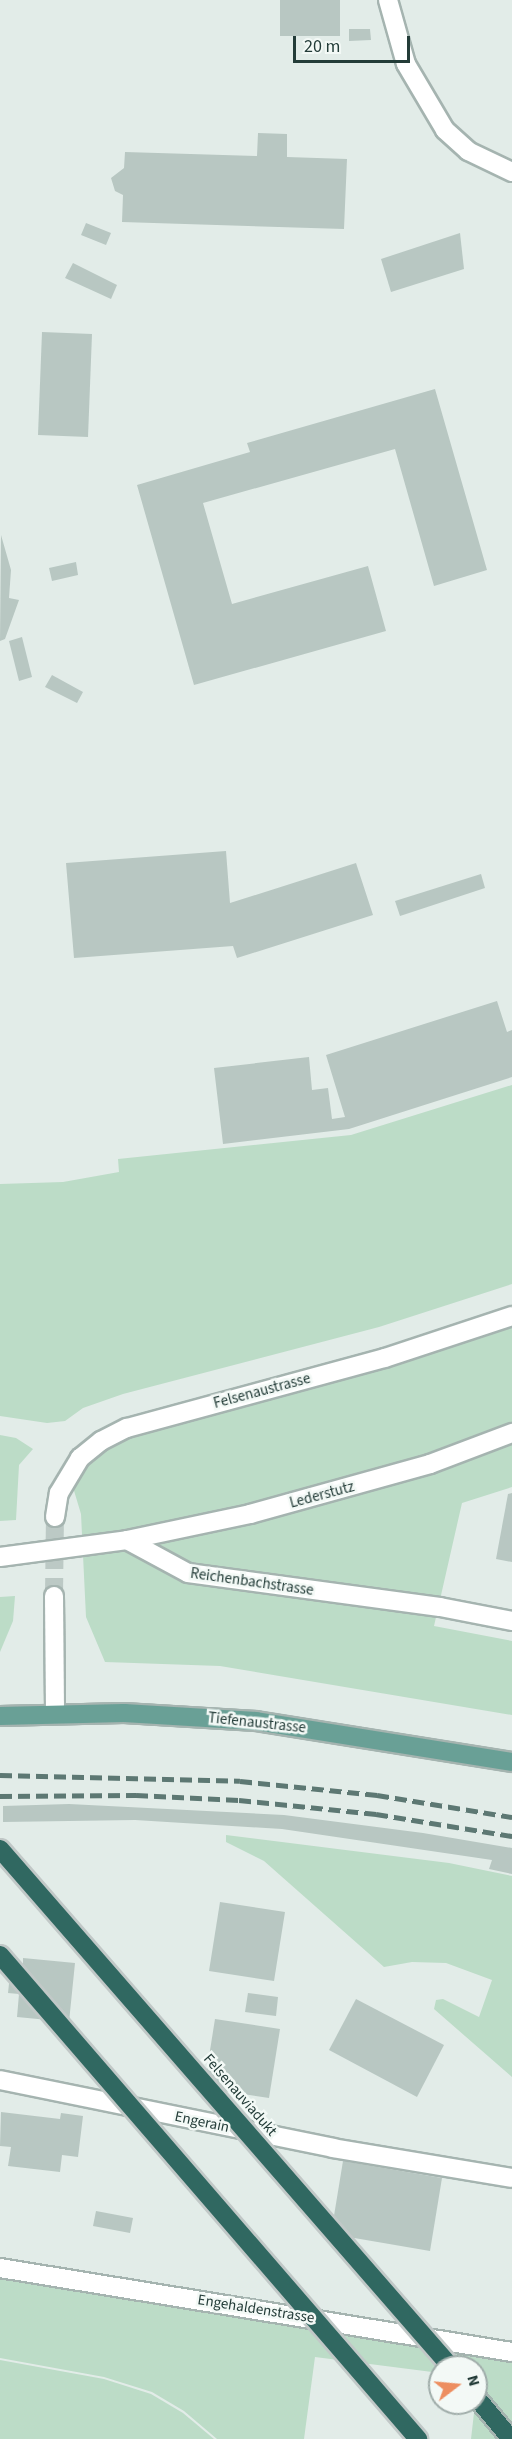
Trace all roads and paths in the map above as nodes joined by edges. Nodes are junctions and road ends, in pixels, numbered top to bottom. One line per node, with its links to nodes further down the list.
1 (388, 0): 2 (street)
2 (512, 172)
3 (512, 1316): 5 (street, Felsenaustrasse)
4 (512, 1433): 6 (street, Lederstutz)
5 (55, 1517)
6 (127, 1540): 7 (street); 9 (street, Reichenbachstrasse)
7 (0, 1557)
8 (54, 1596): 10 (street)
9 (512, 1621)
10 (55, 1714): 11 (main road, Tiefenaustrasse); 12 (main road, Tiefenaustrasse)
11 (0, 1716)
12 (512, 1762)
13 (0, 1849): 19 (highway, Felsenauviadukt, bridge)
14 (0, 1955): 21 (highway, bridge)
15 (0, 2080): 16 (street, Engerain)
16 (512, 2178)
17 (0, 2268): 18 (street, Engehaldenstrasse)
18 (512, 2352)
19 (441, 2355)
20 (488, 2411): 22 (highway)
21 (418, 2439)
22 (511, 2439)

